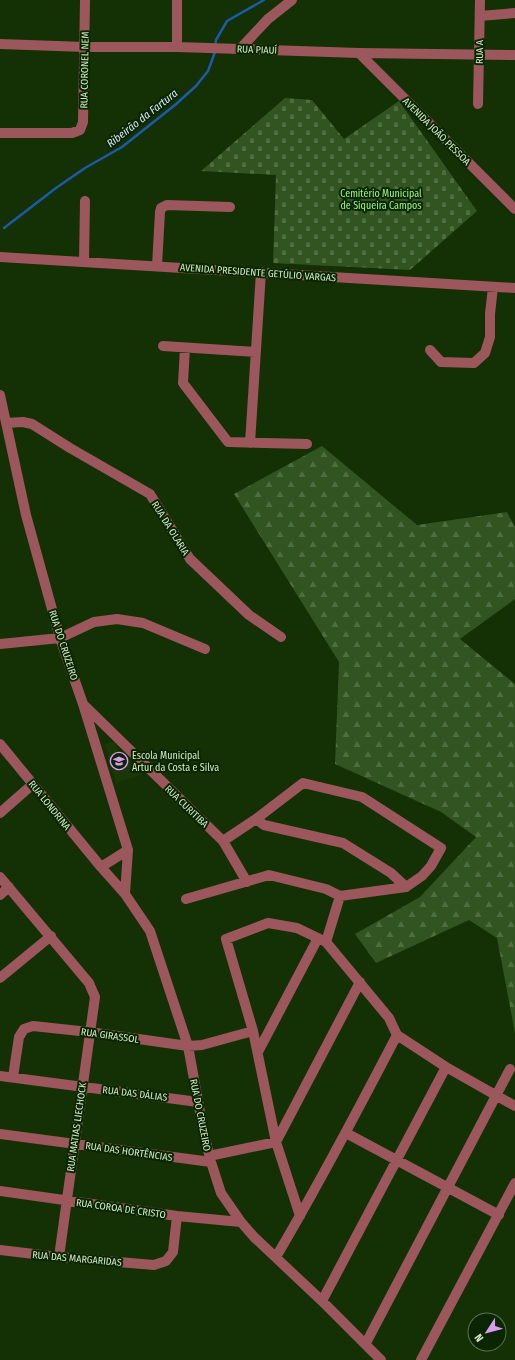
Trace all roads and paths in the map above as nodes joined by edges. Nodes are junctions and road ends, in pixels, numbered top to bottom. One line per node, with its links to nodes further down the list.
1 (85, 0): 8 (street, RUA CORONEL NEM)
2 (177, 0): 9 (street)
3 (292, 0): 10 (street)
4 (480, 0): 6 (street, RUA A)
5 (515, 13): 6 (street)
6 (480, 16): 12 (street, RUA A)
7 (0, 44): 8 (street, RUA PIAUÍ)
8 (85, 47): 9 (street, RUA PIAUÍ); 15 (street, RUA CORONEL NEM)
9 (177, 47): 10 (street, RUA PIAUÍ)
10 (240, 48): 11 (street, RUA PIAUÍ)
11 (359, 53): 12 (street, RUA PIAUÍ); 18 (street, AVENIDA JOÃO PESSOA)
12 (479, 54): 13 (street, RUA PIAUÍ); 14 (street, RUA A)
13 (515, 55)
14 (478, 104)
15 (0, 133)
16 (85, 200): 20 (street)
17 (230, 207): 21 (street)
18 (515, 209)
19 (0, 257): 20 (street, AVENIDA PRESIDENTE GETÚLIO VARGAS)
20 (84, 262): 21 (street, AVENIDA PRESIDENTE GETÚLIO VARGAS)
21 (157, 266): 22 (street, AVENIDA PRESIDENTE GETÚLIO VARGAS)
22 (261, 272): 23 (street, AVENIDA PRESIDENTE GETÚLIO VARGAS); 28 (street)
23 (493, 287): 24 (street, AVENIDA PRESIDENTE GETÚLIO VARGAS); 27 (street)
24 (515, 288)
25 (163, 346): 26 (street)
26 (185, 348): 28 (street); 31 (street)
27 (430, 350)
28 (256, 352): 31 (street)
29 (0, 397): 30 (street, RUA DO CRUZEIRO)
30 (6, 424): 33 (street, RUA DA OLARIA); 34 (street, RUA DO CRUZEIRO)
31 (250, 443): 32 (street)
32 (307, 444)
33 (281, 637)
34 (60, 638): 35 (street); 36 (street); 37 (street, RUA DO CRUZEIRO)
35 (0, 644)
36 (205, 649)
37 (83, 704): 42 (street, RUA CURITIBA); 43 (street, RUA DO CRUZEIRO)
38 (0, 744): 39 (street, RUA LONDRINA)
39 (33, 784): 40 (street); 44 (street, RUA LONDRINA)
40 (0, 813)
41 (256, 819): 42 (street); 48 (street); 48 (street)
42 (223, 841): 46 (street, RUA CURITIBA)
43 (128, 850): 44 (street); 49 (street, RUA DO CRUZEIRO)
44 (101, 867): 49 (street, RUA LONDRINA)
45 (0, 877): 47 (street)
46 (247, 882): 51 (street); 52 (street)
47 (9, 887): 50 (street); 54 (street)
48 (406, 887): 51 (street)
49 (125, 894): 53 (street, RUA LONDRINA)
50 (0, 895)
51 (340, 896): 55 (street)
52 (186, 899)
53 (150, 930): 61 (street, RUA DO CRUZEIRO)
54 (51, 936): 56 (street); 59 (street, RUA MATIAS LIECHOCK)
55 (322, 940): 57 (street); 58 (street); 62 (street)
56 (0, 978)
57 (360, 982): 60 (street); 73 (street)
58 (253, 1030): 61 (street, RUA GIRASSOL); 62 (street)
59 (89, 1032): 61 (street, RUA GIRASSOL); 66 (street, RUA GIRASSOL); 67 (street, RUA MATIAS LIECHOCK)
60 (397, 1035): 63 (street); 71 (street)
61 (188, 1046): 69 (street, RUA DO CRUZEIRO)
62 (258, 1052): 73 (street)
63 (446, 1067): 68 (street); 76 (street)
64 (510, 1069): 68 (street)
65 (0, 1076): 66 (street, RUA DAS DÁLIAS)
66 (13, 1077): 67 (street, RUA DAS DÁLIAS)
67 (82, 1086): 69 (street, RUA DAS DÁLIAS); 74 (street, RUA MATIAS LIECHOCK)
68 (495, 1096): 70 (street); 78 (street)
69 (198, 1102): 75 (street, RUA DO CRUZEIRO)
70 (515, 1106)
71 (346, 1133): 76 (street); 83 (street)
72 (0, 1134): 74 (street, RUA DAS HORTÊNCIAS)
73 (276, 1142): 75 (street, RUA DAS HORTÊNCIAS); 83 (street)
74 (74, 1144): 75 (street, RUA DAS HORTÊNCIAS); 80 (street, RUA MATIAS LIECHOCK)
75 (210, 1159): 84 (street, RUA DO CRUZEIRO)
76 (396, 1160): 78 (street); 88 (street)
77 (515, 1183): 81 (street)
78 (448, 1188): 81 (street); 89 (street)
79 (0, 1192): 80 (street, RUA COROA DE CRISTO)
80 (66, 1200): 82 (street, RUA COROA DE CRISTO); 86 (street, RUA MATIAS LIECHOCK)
81 (498, 1215): 91 (street)
82 (177, 1216): 84 (street, RUA COROA DE CRISTO); 86 (street, RUA DAS MARGARIDAS)
83 (300, 1216): 87 (street)
84 (242, 1222): 87 (street, RUA DO CRUZEIRO)
85 (0, 1250): 86 (street, RUA DAS MARGARIDAS)
86 (59, 1257)
87 (276, 1257): 88 (street, RUA DO CRUZEIRO)
88 (322, 1301): 89 (street, RUA DO CRUZEIRO)
89 (366, 1343): 90 (street, RUA DO CRUZEIRO)
90 (381, 1360)
91 (421, 1360)

